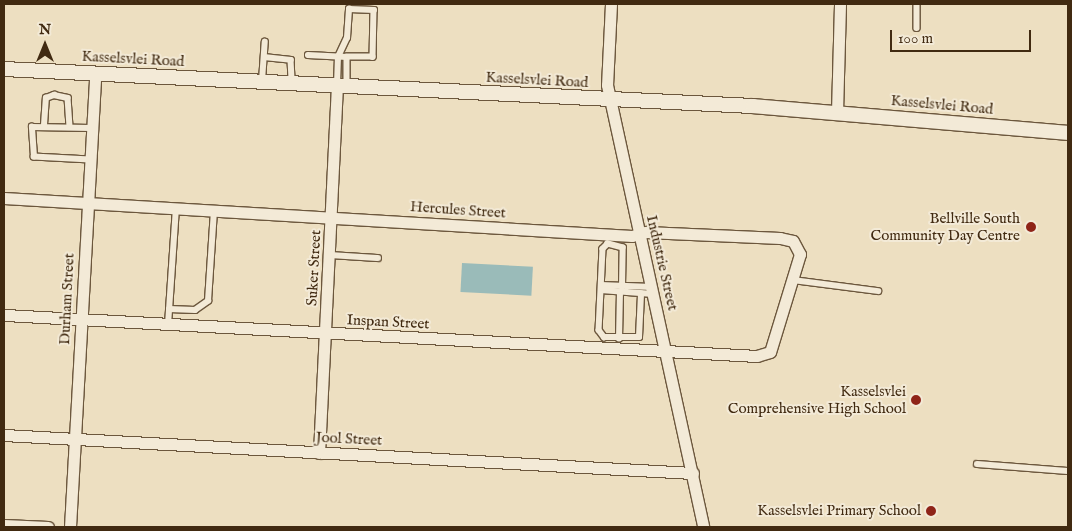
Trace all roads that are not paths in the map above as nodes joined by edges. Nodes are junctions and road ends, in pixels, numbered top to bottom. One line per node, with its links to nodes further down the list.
1 (611, 4): 15 (street, Industrie Street)
2 (840, 4): 16 (street)
3 (917, 4): 4 (lane)
4 (917, 28)
5 (265, 42): 7 (lane)
6 (308, 55): 8 (lane)
7 (264, 57): 12 (lane); 13 (lane)
8 (338, 57): 9 (lane); 9 (lane); 14 (lane)
9 (347, 57): 14 (lane)
10 (4, 69): 11 (street, Kasselsvlei Road)
11 (95, 73): 12 (street, Kasselsvlei Road); 19 (street, Durham Street)
12 (262, 81): 13 (street, Kasselsvlei Road)
13 (292, 83): 14 (street, Kasselsvlei Road)
14 (342, 85): 15 (street, Kasselsvlei Road); 26 (street, Suker Street)
15 (610, 101): 16 (street, Kasselsvlei Road); 27 (street, Industrie Street)
16 (837, 112): 20 (street, Kasselsvlei Road)
17 (44, 125): 18 (lane); 18 (lane); 21 (lane)
18 (70, 126): 19 (lane)
19 (92, 128): 21 (street, Durham Street)
20 (1068, 133)
21 (90, 160): 23 (street, Durham Street)
22 (4, 198): 23 (street, Hercules Street)
23 (87, 202): 24 (street, Hercules Street); 38 (street, Durham Street)
24 (176, 208): 25 (street, Hercules Street); 36 (lane)
25 (214, 210): 26 (street, Hercules Street); 36 (lane)
26 (331, 217): 27 (street, Hercules Street); 28 (street, Suker Street)
27 (640, 233): 30 (street, Hercules Street); 33 (street, Industrie Street)
28 (329, 255): 29 (lane); 40 (street, Suker Street)
29 (378, 258)
30 (793, 280): 34 (lane); 42 (street, Hercules Street)
31 (601, 287): 32 (lane); 32 (lane); 41 (lane)
32 (621, 290): 33 (lane); 35 (lane); 41 (lane)
33 (652, 290): 35 (lane); 43 (street, Industrie Street)
34 (878, 291)
35 (641, 294): 41 (lane)
36 (169, 309): 39 (lane)
37 (4, 315): 38 (street, Inspan Street)
38 (80, 320): 39 (street, Inspan Street); 45 (street, Durham Street)
39 (168, 325): 40 (street, Inspan Street)
40 (326, 334): 43 (street, Inspan Street); 46 (street, Suker Street)
41 (619, 339)
42 (770, 352): 43 (street, Inspan Street)
43 (668, 353): 49 (street, Industrie Street)
44 (4, 436): 45 (street, Jool Street)
45 (75, 439): 46 (street, Jool Street); 52 (street, Durham Street)
46 (319, 453): 49 (street, Jool Street)
47 (977, 464): 48 (lane)
48 (1068, 471)
49 (693, 473): 53 (street, Industrie Street)
50 (4, 525): 51 (street)
51 (48, 527)
52 (70, 527)
53 (703, 527)

